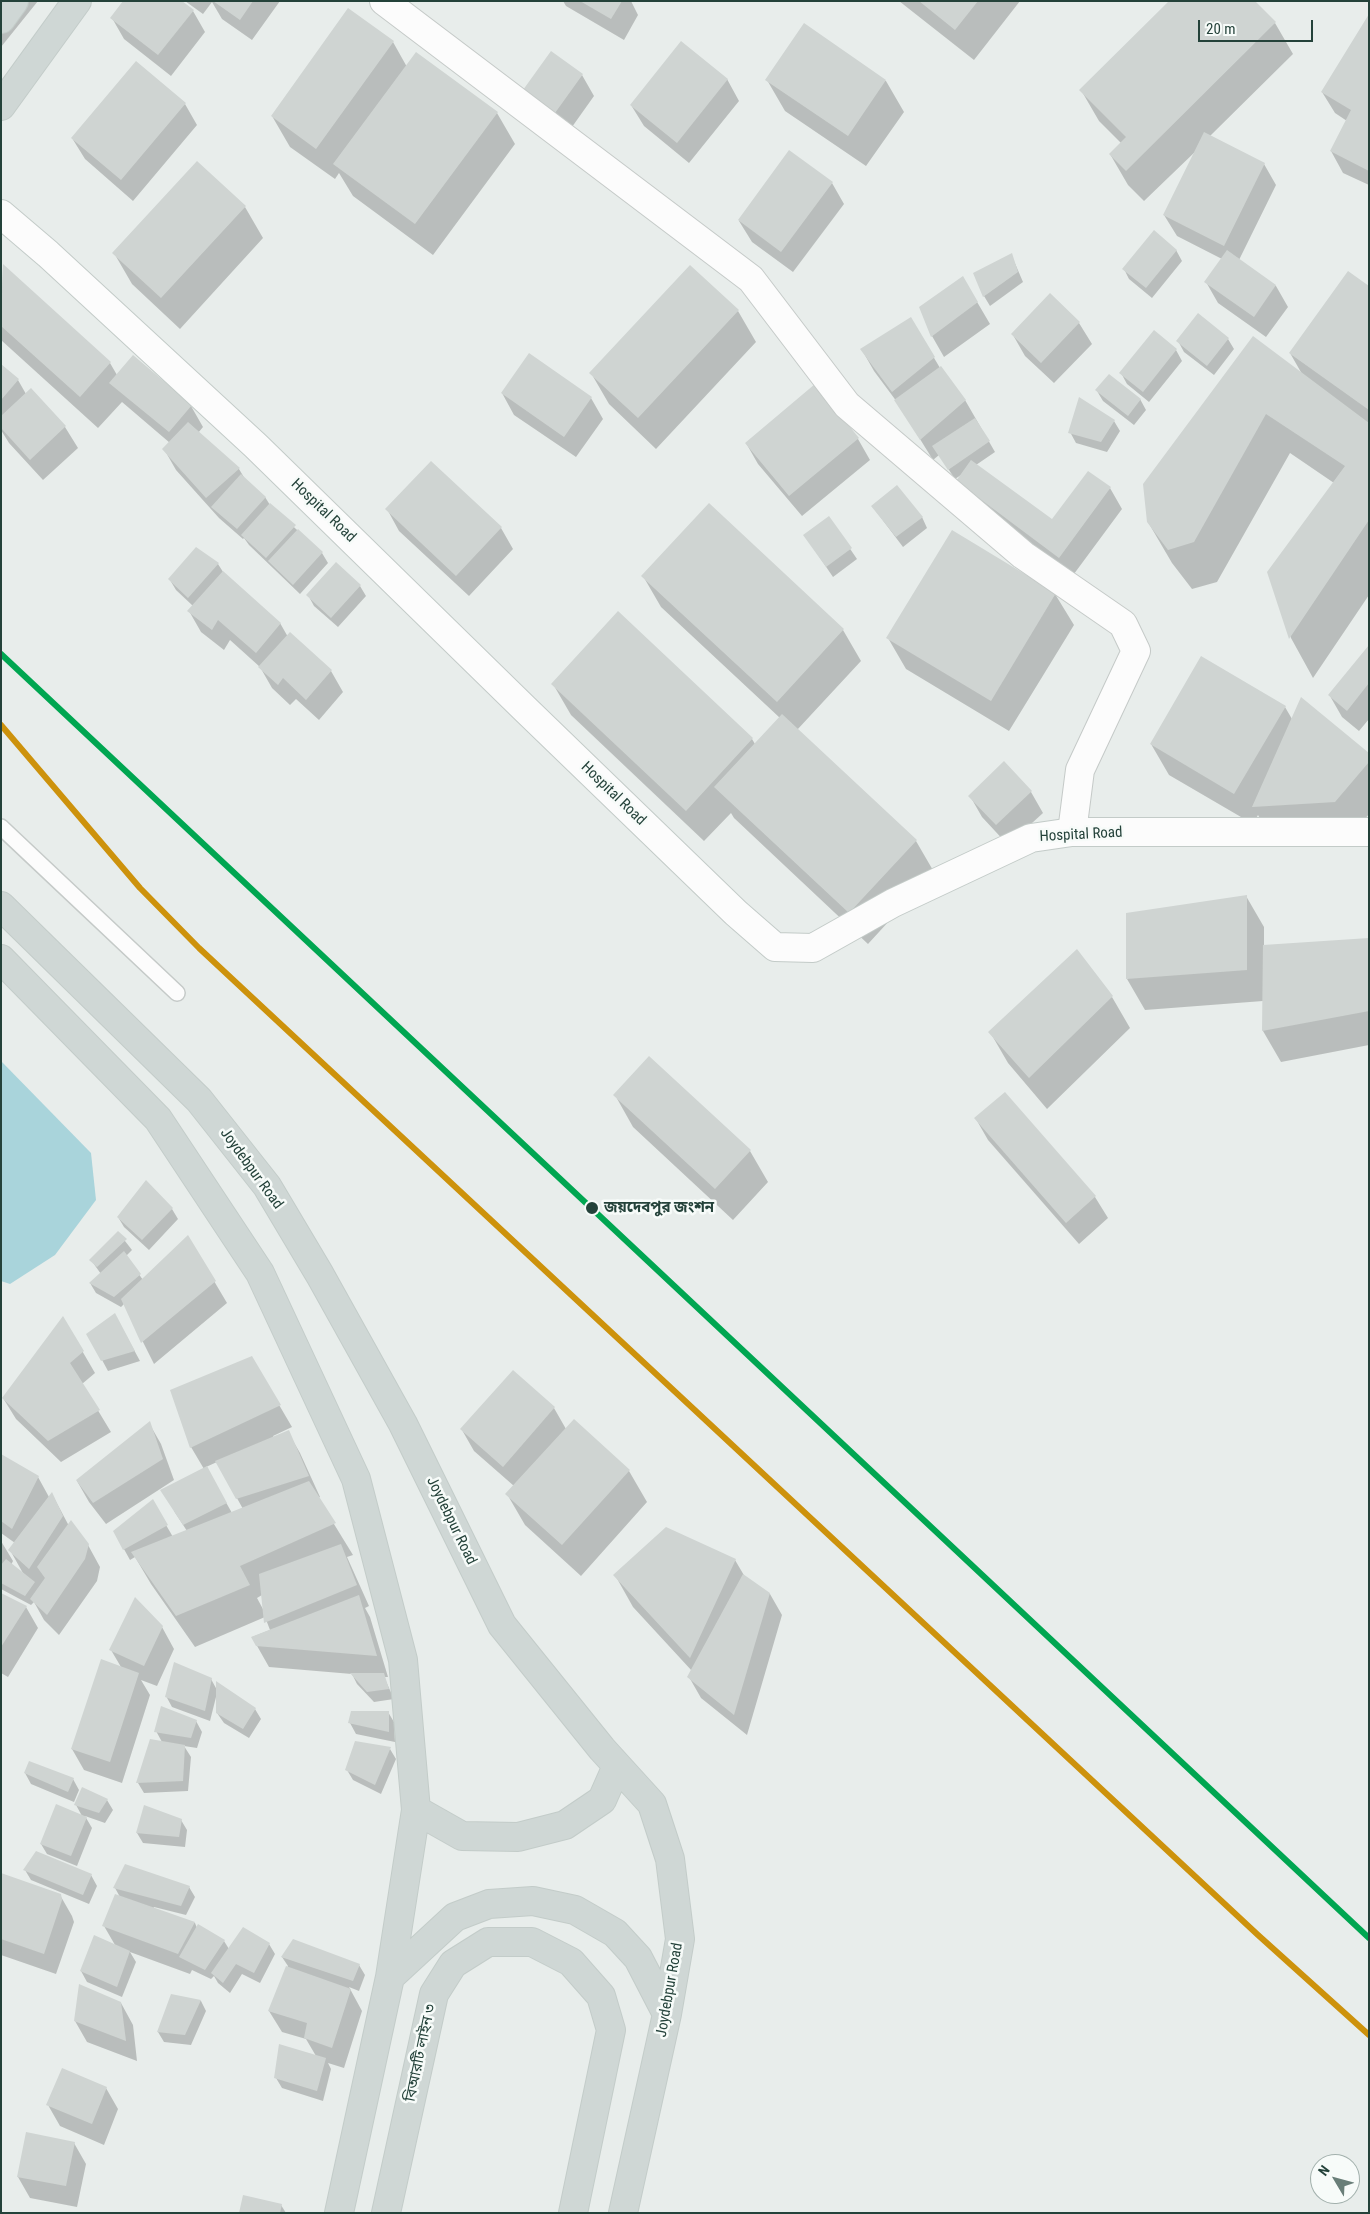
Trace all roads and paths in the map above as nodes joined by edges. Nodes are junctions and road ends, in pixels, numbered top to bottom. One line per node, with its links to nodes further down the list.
1 (14, 1): 4 (main road)
2 (77, 1): 5 (main road)
3 (384, 1): 8 (main road)
4 (1, 19)
5 (1, 106)
6 (1, 214): 8 (main road, Hospital Road)
7 (1, 827): 12 (lane)
8 (1072, 832): 9 (main road, Hospital Road)
9 (1369, 832)
10 (1, 906): 13 (main road, Joydebpur Road)
11 (1, 959): 14 (main road)
12 (177, 993)
13 (617, 1766): 14 (main road); 16 (main road, Joydebpur Road)
14 (416, 1810): 15 (main road)
15 (390, 1977): 16 (main road); 17 (main road)
16 (667, 2014): 20 (main road, Joydebpur Road)
17 (340, 2213)
18 (386, 2213): 19 (main road, বিআরটি লাইন ৩)
19 (573, 2213)
20 (623, 2213)

